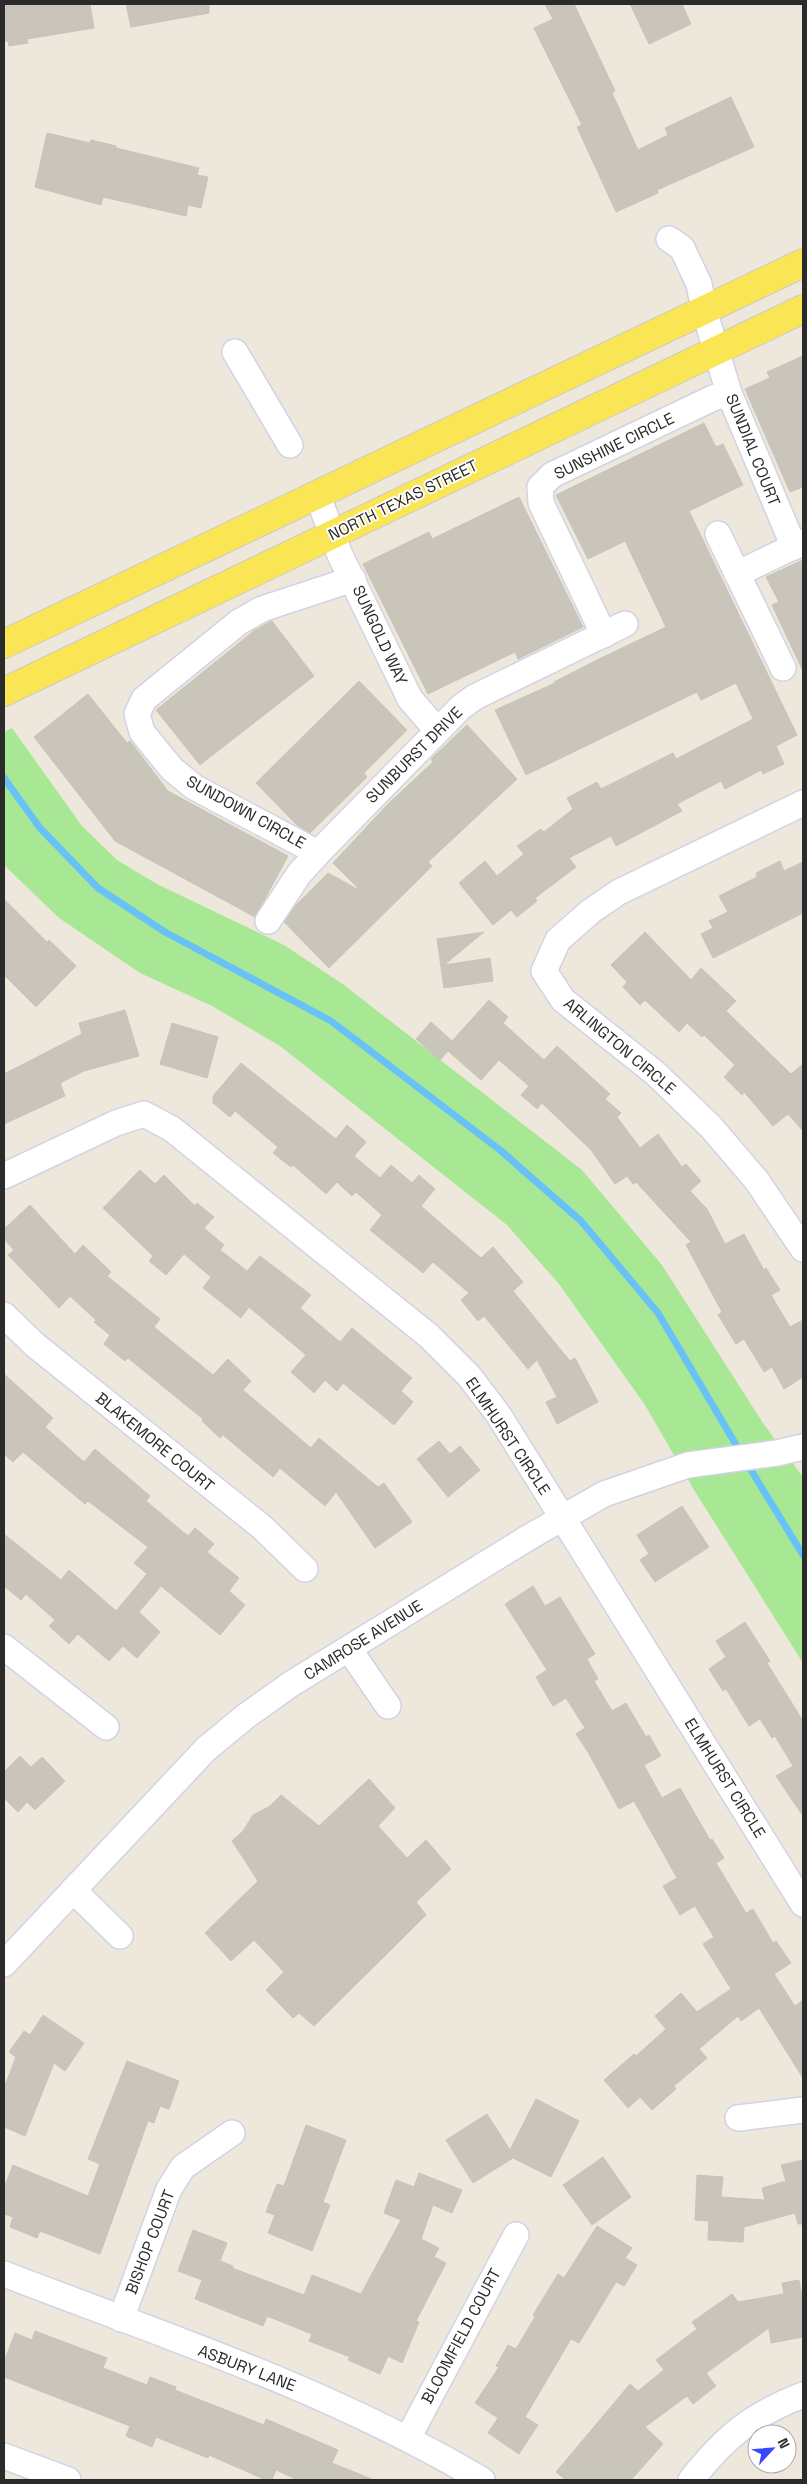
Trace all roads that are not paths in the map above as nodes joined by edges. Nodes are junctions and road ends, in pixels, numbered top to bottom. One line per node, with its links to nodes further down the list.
1 (803, 263): 2 (main road)
2 (704, 310): 4 (street, SUNDIAL COURT); 8 (main road)
3 (803, 310): 4 (main road, NORTH TEXAS STREET)
4 (717, 351): 6 (street, SUNDIAL COURT); 10 (main road, NORTH TEXAS STREET)
5 (235, 352): 7 (street)
6 (729, 392): 11 (street, SUNDIAL COURT); 14 (street, SUNSHINE CIRCLE)
7 (290, 446)
8 (317, 494): 10 (street, SUNGOLD WAY); 15 (main road)
9 (718, 534): 12 (street)
10 (332, 535): 13 (street, SUNGOLD WAY); 17 (main road, NORTH TEXAS STREET)
11 (799, 545): 12 (street)
12 (737, 574): 16 (street)
13 (353, 579): 18 (street, SUNGOLD WAY); 20 (street, SUNDOWN CIRCLE)
14 (614, 630): 18 (street, SUNBURST DRIVE)
15 (4, 644)
16 (783, 668)
17 (4, 692)
18 (437, 730): 20 (street, SUNBURST DRIVE)
19 (803, 803): 23 (street, ARLINGTON CIRCLE)
20 (318, 853): 21 (street, SUNBURST DRIVE)
21 (268, 921)
22 (4, 1176): 26 (street, ELMHURST CIRCLE)
23 (803, 1249)
24 (4, 1315): 27 (street, BLAKEMORE COURT)
25 (803, 1447): 26 (street, CAMROSE AVENUE)
26 (563, 1517): 29 (street, CAMROSE AVENUE); 33 (street, ELMHURST CIRCLE)
27 (306, 1569)
28 (4, 1647): 31 (street)
29 (349, 1649): 30 (street); 32 (street, CAMROSE AVENUE)
30 (388, 1706)
31 (106, 1727)
32 (73, 1890): 34 (street); 35 (street, CAMROSE AVENUE)
33 (803, 1904)
34 (120, 1936)
35 (4, 1964)
36 (803, 2110): 37 (street)
37 (738, 2118)
38 (232, 2133): 41 (street, BISHOP COURT)
39 (516, 2235): 43 (street, BLOOMFIELD COURT)
40 (4, 2274): 41 (street, ASBURY LANE)
41 (121, 2319): 43 (street, ASBURY LANE)
42 (803, 2395): 47 (street)
43 (408, 2438): 46 (street, ASBURY LANE)
44 (4, 2456): 45 (street)
45 (68, 2480)
46 (482, 2480)
47 (691, 2480)

